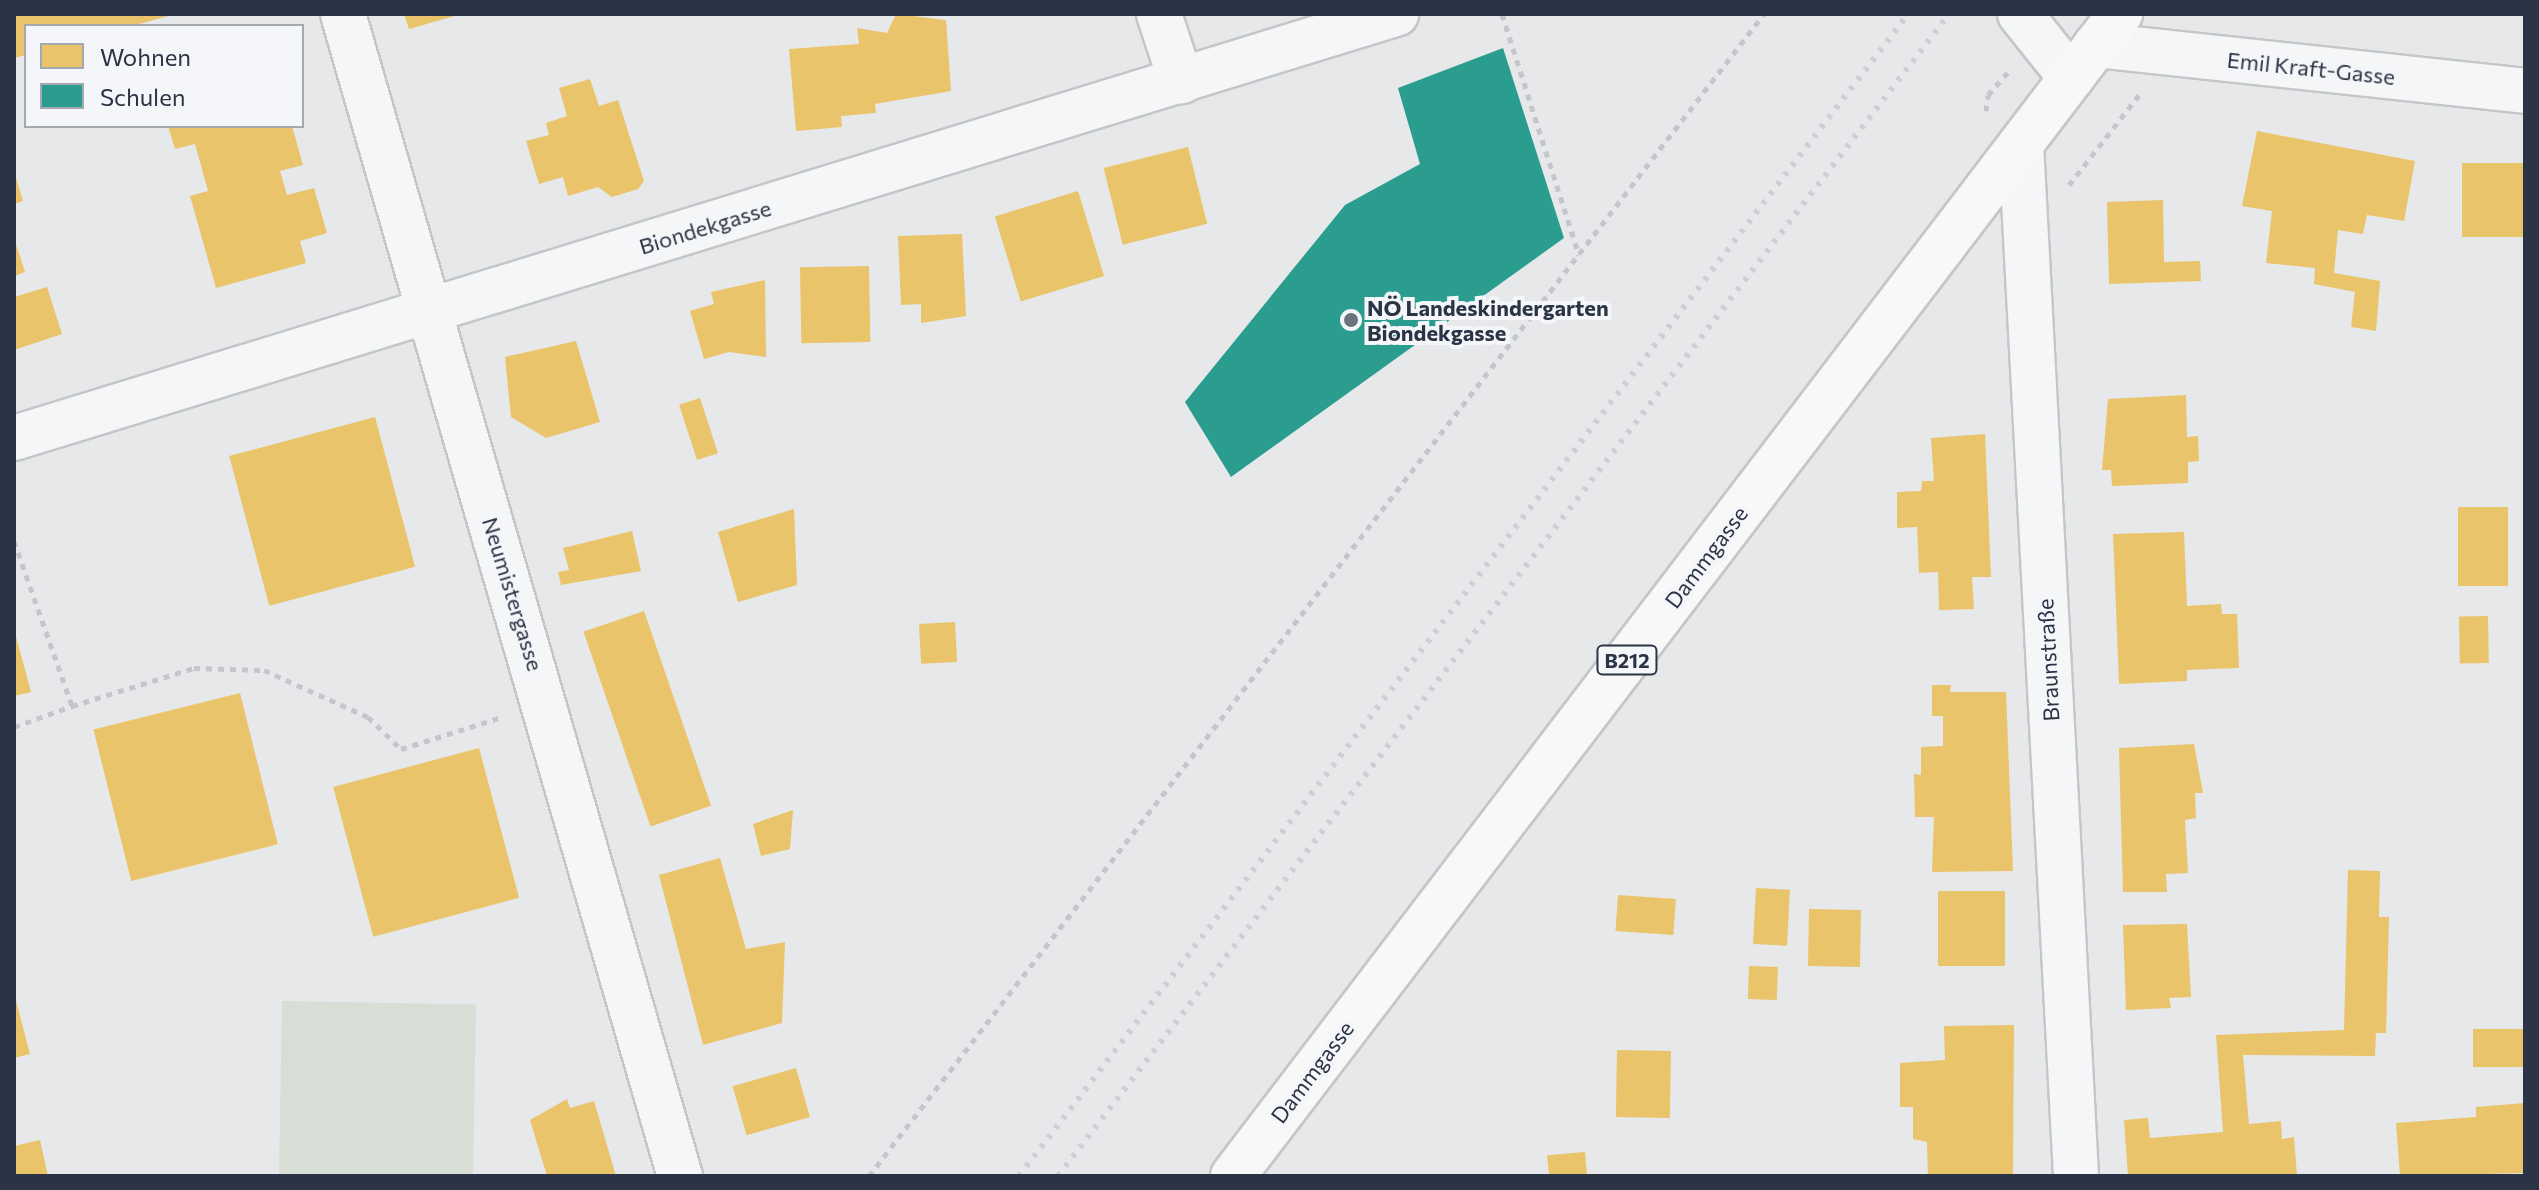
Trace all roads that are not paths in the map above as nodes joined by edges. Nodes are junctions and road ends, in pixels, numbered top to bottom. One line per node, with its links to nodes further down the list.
1 (343, 14): 9 (street, Neumistergasse)
2 (1159, 14): 6 (street)
3 (1396, 14): 6 (street, Biondekgasse)
4 (2020, 14): 5 (street)
5 (2096, 46): 7 (street, Emil Kraft-Gasse); 8 (main road, Dammgasse / B212)
6 (1181, 81): 9 (street, Biondekgasse)
7 (2525, 91)
8 (2021, 144): 12 (main road, Dammgasse / B212); 13 (street, Braunstraße)
9 (429, 311): 10 (street, Biondekgasse); 11 (street, Neumistergasse)
10 (14, 438)
11 (680, 1176)
12 (1233, 1176)
13 (2076, 1176)

